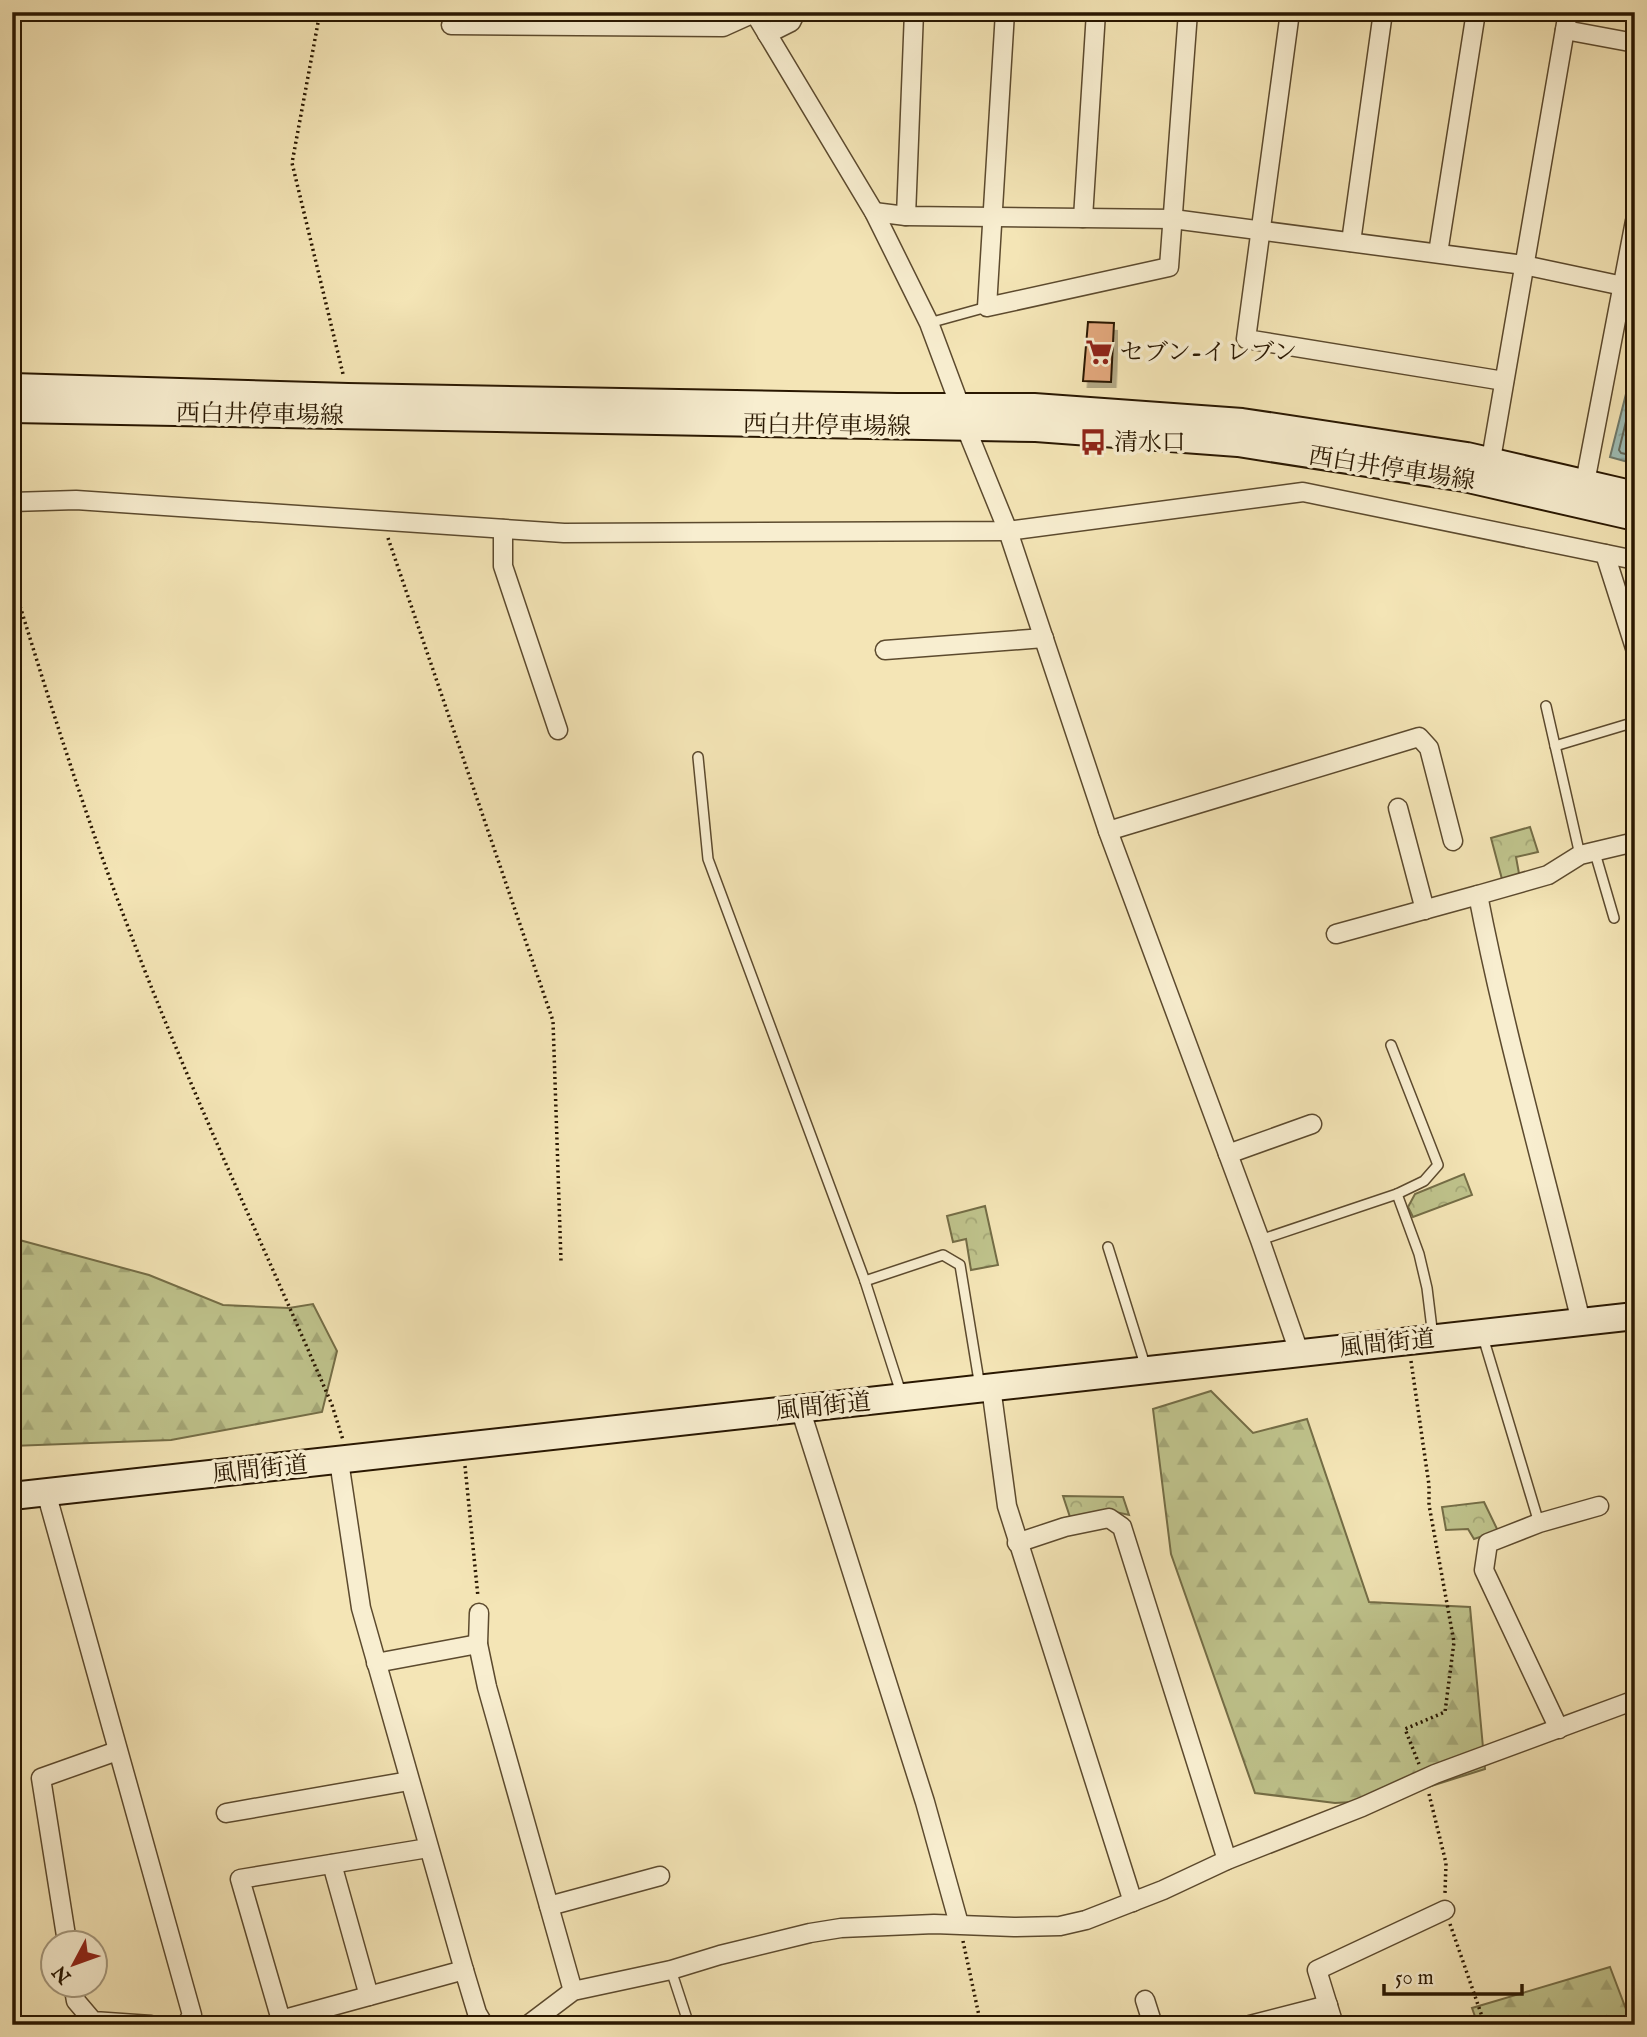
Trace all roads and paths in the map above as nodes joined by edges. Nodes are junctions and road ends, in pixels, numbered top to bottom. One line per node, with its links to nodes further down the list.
1 (320, 12): 30 (path)
2 (796, 12): 13 (street)
3 (914, 12): 16 (street)
4 (1005, 12): 17 (street)
5 (1096, 12): 18 (street)
6 (1188, 12): 19 (street)
7 (1290, 12): 21 (street)
8 (1383, 12): 22 (street)
9 (1476, 12): 23 (street)
10 (754, 13): 12 (street); 13 (street)
11 (1567, 21): 14 (street); 24 (street)
12 (451, 24)
13 (767, 34): 15 (street)
14 (1635, 43)
15 (874, 212): 16 (street); 27 (street)
16 (906, 216): 17 (street)
17 (993, 217): 18 (street); 26 (street)
18 (1083, 218): 19 (street)
19 (1173, 219): 21 (street); 26 (street)
20 (1635, 221): 25 (street)
21 (1261, 230): 22 (street); 28 (street)
22 (1351, 242): 23 (street)
23 (1438, 253): 24 (street)
24 (1524, 265): 25 (street); 28 (street)
25 (1623, 286): 34 (street)
26 (987, 307): 27 (lane)
27 (929, 323): 32 (street)
28 (1504, 382): 33 (street)
29 (12, 387): 30 (main road, 西白井停車場線)
30 (348, 397): 32 (main road, 西白井停車場線)
31 (12, 409): 32 (main road, 西白井停車場線)
32 (963, 417): 33 (main road, 西白井停車場線); 40 (street)
33 (1488, 472): 34 (main road, 西白井停車場線)
34 (1583, 494): 35 (main road, 西白井停車場線); 37 (main road, 西白井停車場線)
35 (1635, 495)
36 (12, 502): 38 (street)
37 (1635, 517)
38 (382, 520): 39 (street); 67 (path)
39 (503, 529): 40 (street); 49 (street)
40 (1008, 531): 41 (street); 44 (street)
41 (1605, 554): 42 (street); 45 (street)
42 (1635, 560)
43 (12, 580): 79 (path)
44 (1044, 638): 46 (street); 53 (street)
45 (1635, 648)
46 (885, 650)
47 (1546, 706): 50 (lane)
48 (1635, 722): 50 (lane)
49 (558, 730)
50 (1555, 746): 56 (lane)
51 (698, 757): 68 (lane)
52 (1398, 808): 58 (street)
53 (1108, 831): 54 (street); 63 (street)
54 (1453, 841)
55 (1635, 842): 56 (street)
56 (1587, 854): 57 (street); 59 (lane)
57 (1478, 895): 58 (street); 70 (street)
58 (1424, 910): 60 (street)
59 (1614, 918)
60 (1336, 934)
61 (1391, 1045): 64 (lane)
62 (1312, 1125): 63 (street)
63 (1228, 1154): 65 (street)
64 (1397, 1194): 65 (lane); 72 (lane)
65 (1260, 1240): 73 (street)
66 (1108, 1247): 74 (lane)
67 (561, 1261)
68 (865, 1280): 75 (lane); 76 (lane)
69 (1635, 1316): 70 (main road, 風間街道)
70 (1581, 1322): 71 (main road, 風間街道)
71 (1482, 1333): 72 (main road, 風間街道); 83 (lane)
72 (1420, 1339): 73 (main road, 風間街道); 91 (path)
73 (1299, 1352): 74 (main road, 風間街道)
74 (1147, 1370): 75 (main road, 風間街道)
75 (986, 1388): 76 (main road, 風間街道); 84 (street)
76 (902, 1398): 77 (main road, 風間街道)
77 (800, 1408): 78 (main road, 風間街道); 101 (street)
78 (462, 1445): 79 (main road, 風間街道); 85 (path)
79 (344, 1459): 80 (main road, 風間街道); 87 (street)
80 (46, 1492): 81 (main road, 風間街道); 90 (street)
81 (12, 1496)
82 (1599, 1506): 83 (street)
83 (1539, 1523): 89 (street)
84 (1017, 1543): 95 (street); 98 (street)
85 (479, 1614): 86 (street)
86 (478, 1644): 87 (street); 99 (street)
87 (376, 1663): 92 (street)
88 (1635, 1700): 89 (street)
89 (1559, 1729): 91 (street)
90 (117, 1751): 102 (street); 111 (street)
91 (1425, 1779): 95 (street); 100 (path)
92 (409, 1781): 93 (street); 94 (street)
93 (226, 1813)
94 (428, 1848): 96 (street); 103 (street)
95 (1227, 1860): 98 (street)
96 (332, 1864): 106 (street); 106 (street)
97 (660, 1876): 99 (street)
98 (1132, 1902): 101 (street)
99 (549, 1906): 105 (street)
100 (1445, 1910): 109 (street); 119 (path)
101 (959, 1924): 104 (street); 115 (path)
102 (65, 1928)
103 (464, 1970): 106 (street); 112 (street)
104 (671, 1970): 105 (street); 114 (lane)
105 (573, 1992): 113 (street)
106 (369, 1996)
107 (75, 1998): 110 (street)
108 (1145, 2000): 116 (street)
109 (1328, 2005): 117 (street); 118 (street)
110 (151, 2025)
111 (186, 2025)
112 (484, 2025)
113 (528, 2025)
114 (689, 2025)
115 (981, 2025)
116 (1153, 2025)
117 (1250, 2025)
118 (1334, 2025)
119 (1485, 2025)

